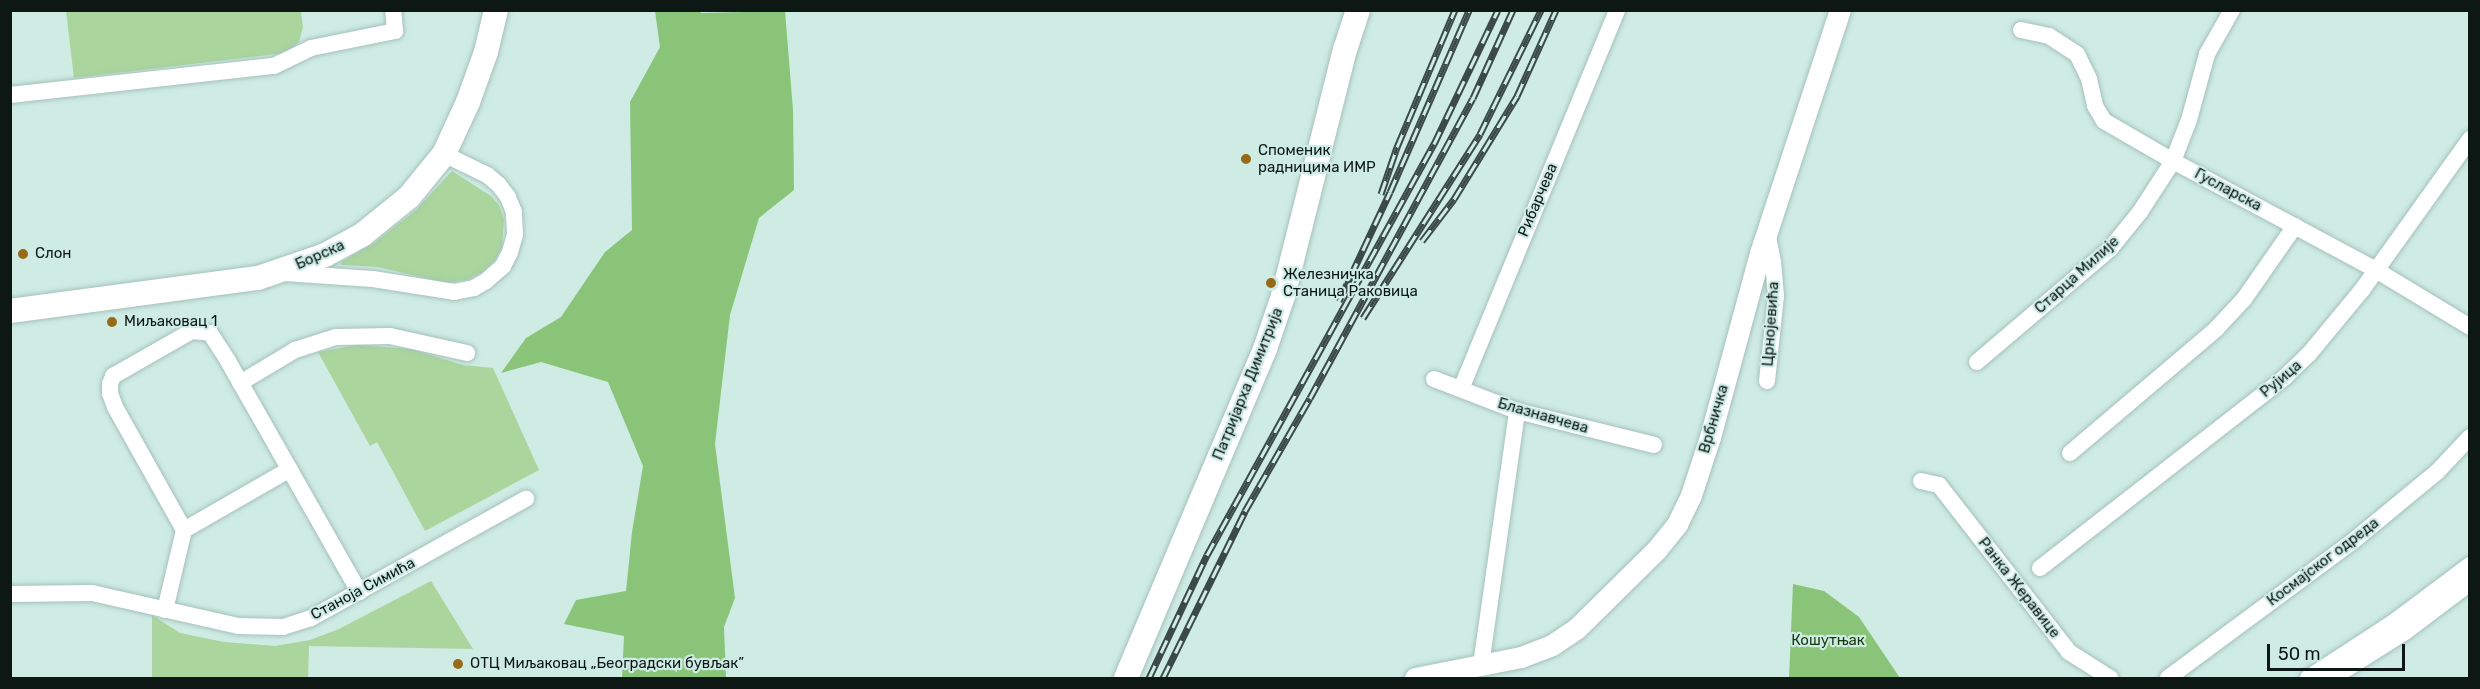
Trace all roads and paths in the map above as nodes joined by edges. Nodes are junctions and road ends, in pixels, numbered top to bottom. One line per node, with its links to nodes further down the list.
1 (393, 10): 8 (street)
2 (496, 10): 10 (main road, Борска)
3 (1358, 10): 39 (main road, Патријарха Димитрија)
4 (1617, 10): 23 (street, Рибарчева)
5 (1840, 10): 13 (street, Врбничка)
6 (2232, 10): 11 (street, Старца Милије)
7 (2021, 30): 11 (street, Гусларска)
8 (10, 95)
9 (2469, 139): 14 (street, Рујица)
10 (444, 154): 15 (main road, Борска); 15 (street)
11 (2173, 161): 12 (street, Гусларска); 19 (street, Старца Милије)
12 (2295, 226): 14 (street, Гусларска); 27 (street)
13 (1767, 232): 21 (street, Црнојевића); 38 (street, Врбничка)
14 (2376, 270): 17 (street, Гусларска); 33 (street, Рујица)
15 (281, 272): 16 (main road, Борска)
16 (10, 311)
17 (2469, 327)
18 (467, 353): 22 (street)
19 (1977, 362)
20 (1434, 379): 23 (street, Блазнавчева)
21 (1767, 381)
22 (240, 382): 28 (street); 31 (street)
23 (1461, 389): 24 (street, Блазнавчева)
24 (1517, 411): 26 (street, Блазнавчева); 38 (street)
25 (2469, 437): 42 (street, Космајског одреда)
26 (1654, 445)
27 (2070, 453)
28 (290, 469): 31 (street); 35 (street)
29 (1922, 480): 41 (street, Ранка Жеравице)
30 (526, 499): 35 (street, Станоја Симића)
31 (184, 530): 37 (street)
32 (2469, 565): 43 (street)
33 (2040, 568)
34 (2469, 583): 44 (street)
35 (360, 592): 37 (street, Станоја Симића)
36 (10, 594): 37 (street, Станоја Симића)
37 (165, 610)
38 (1481, 665): 40 (street, Врбничка)
39 (1126, 678)
40 (1415, 678)
41 (2110, 678)
42 (2168, 678)
43 (2308, 678)
44 (2332, 678)

